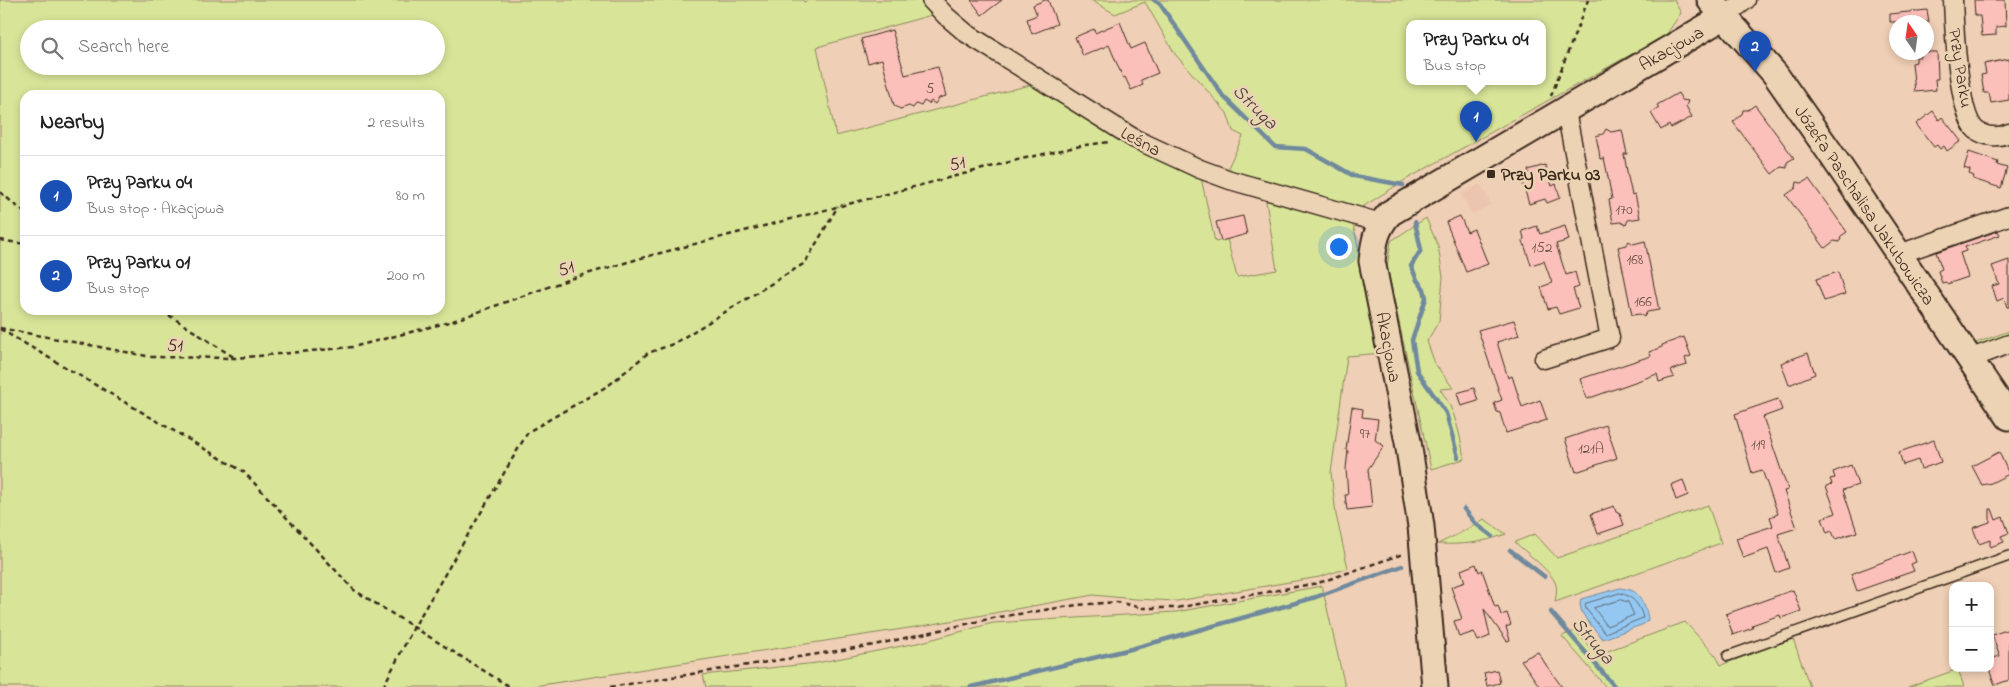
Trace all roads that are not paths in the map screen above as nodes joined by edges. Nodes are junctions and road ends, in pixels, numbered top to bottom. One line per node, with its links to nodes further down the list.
1 (931, 0): 8 (street, Leśna)
2 (1746, 0): 4 (street)
3 (1952, 0): 6 (street, Przy Parku)
4 (1718, 8): 5 (street, Akacjowa); 9 (street, Józefa Paschalisa Jakubowicza)
5 (1560, 114): 8 (street, Akacjowa); 12 (street)
6 (2009, 133)
7 (2009, 216): 9 (street)
8 (1381, 223): 16 (street, Akacjowa)
9 (1899, 254): 11 (street, Józefa Paschalisa Jakubowicza)
10 (2009, 344): 11 (street)
11 (1969, 358): 13 (street, Józefa Paschalisa Jakubowicza)
12 (1544, 359)
13 (2009, 417)
14 (2009, 556): 15 (lane)
15 (1728, 656)
16 (1435, 687)

